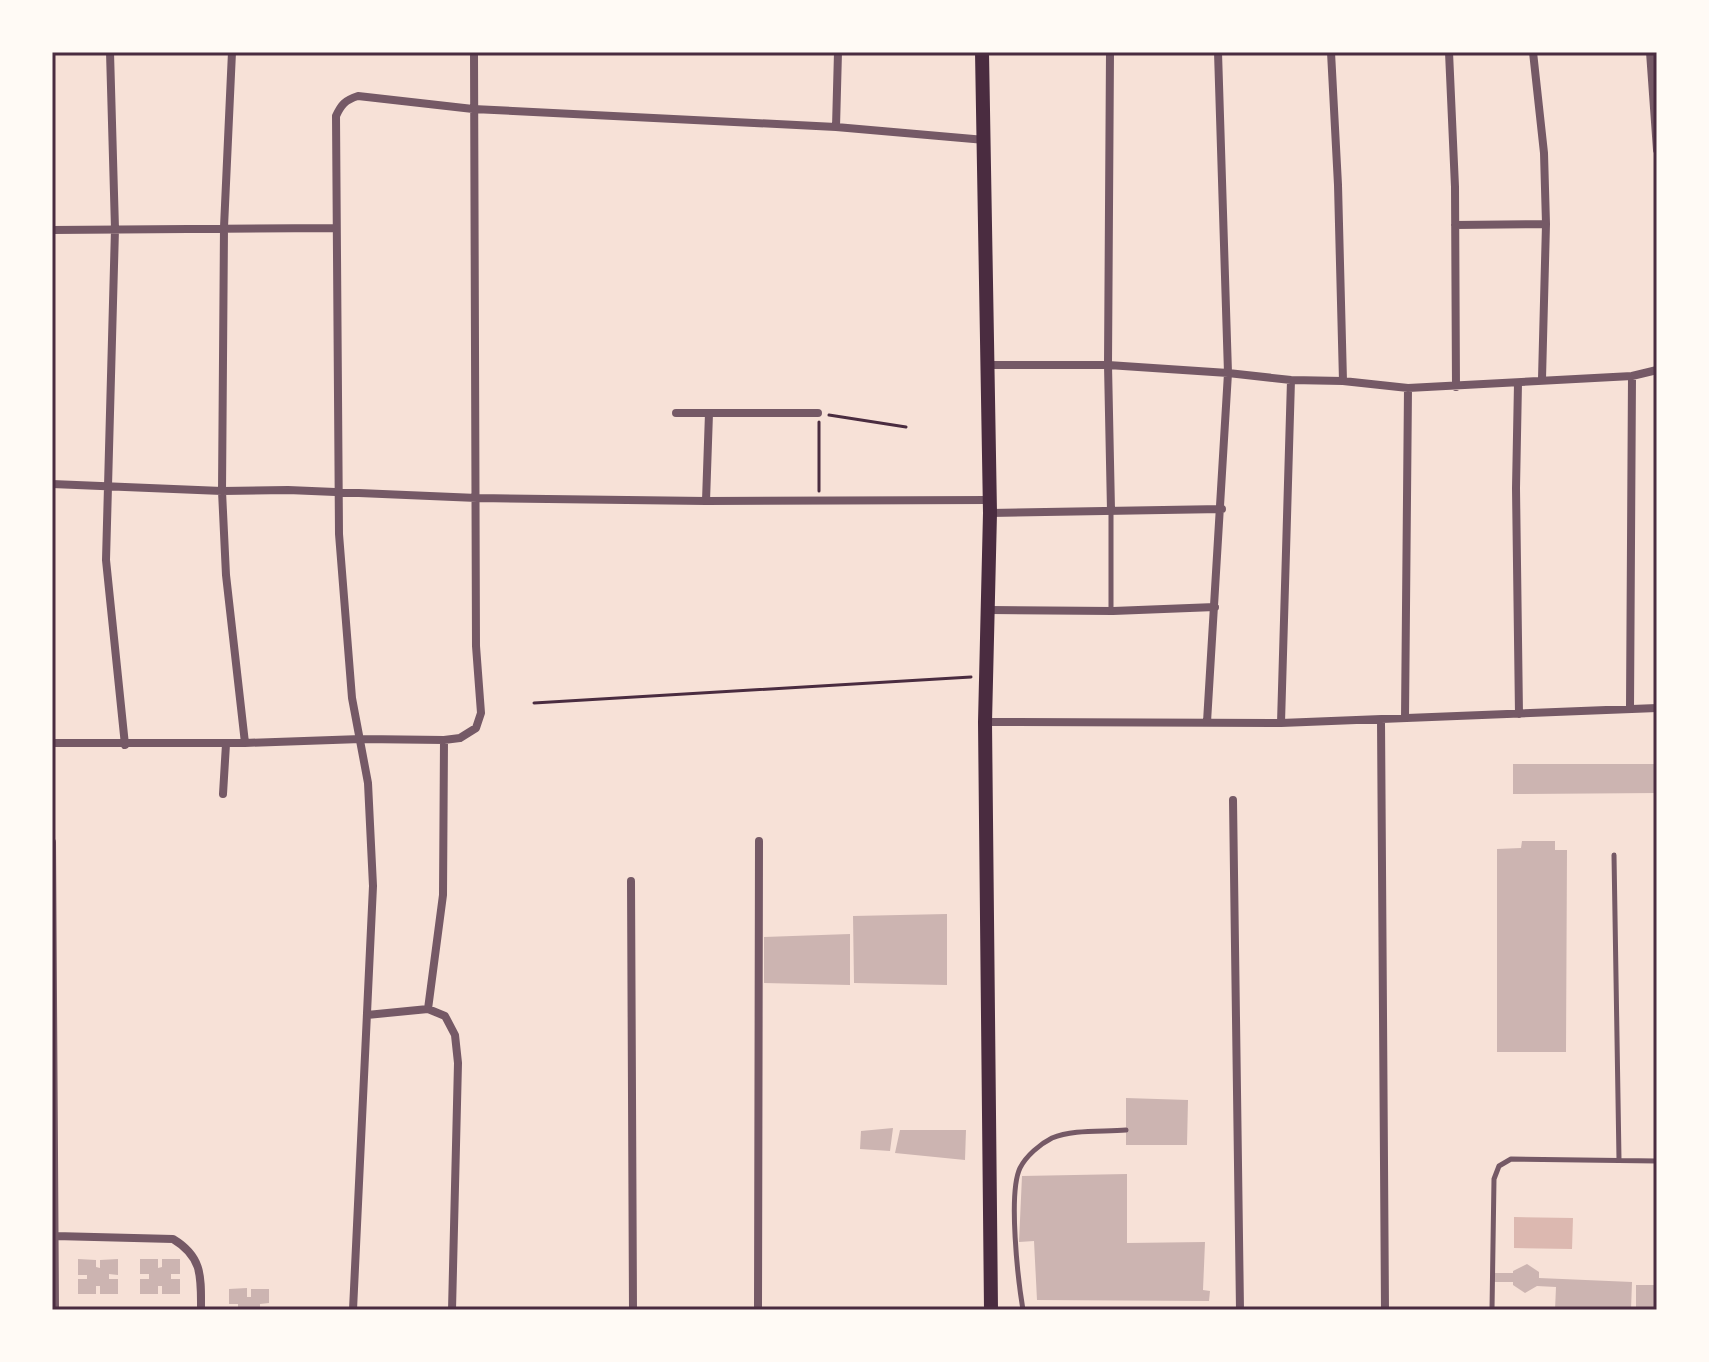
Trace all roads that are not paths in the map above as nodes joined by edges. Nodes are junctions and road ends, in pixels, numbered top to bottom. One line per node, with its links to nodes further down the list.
1 (110, 52): 20 (street)
2 (232, 52): 18 (street)
3 (474, 52): 12 (street)
4 (838, 52): 13 (street)
5 (982, 52): 14 (main road)
6 (1110, 52): 23 (street)
7 (1218, 52): 25 (street)
8 (1331, 52): 29 (street)
9 (1449, 52): 17 (street)
10 (1533, 52): 16 (street)
11 (1650, 52): 15 (street)
12 (473, 109): 13 (street); 19 (street); 40 (street)
13 (836, 127): 14 (street)
14 (985, 140): 22 (main road)
15 (1657, 150)
16 (1546, 224): 17 (street); 27 (street)
17 (1455, 225): 31 (street)
18 (224, 227): 19 (street); 20 (street); 38 (street)
19 (336, 228): 39 (street)
20 (115, 229): 21 (street); 37 (street)
21 (52, 230)
22 (988, 365): 23 (street); 42 (main road)
23 (1108, 365): 25 (street); 44 (street)
24 (1657, 370): 26 (street)
25 (1228, 373): 28 (street); 43 (street)
26 (1632, 376): 27 (street); 49 (street)
27 (1542, 379): 30 (street)
28 (1291, 380): 29 (street); 55 (street)
29 (1343, 381): 32 (street)
30 (1518, 383): 31 (street); 50 (street)
31 (1456, 387): 32 (street)
32 (1408, 388): 51 (street)
33 (676, 413): 34 (street)
34 (709, 413): 35 (street); 41 (street)
35 (818, 413)
36 (52, 484): 37 (street)
37 (108, 486): 38 (street); 61 (street)
38 (222, 491): 39 (street); 59 (street)
39 (338, 494): 40 (street); 56 (street)
40 (477, 498): 41 (street); 57 (street)
41 (706, 501): 42 (street)
42 (990, 506): 44 (street); 46 (main road)
43 (1222, 509): 44 (street); 45 (street)
44 (1111, 510): 47 (lane)
45 (1215, 607): 47 (street); 54 (street)
46 (990, 610): 47 (street); 53 (main road)
47 (1111, 611)
48 (1657, 708): 49 (street)
49 (1630, 709): 50 (street)
50 (1519, 714): 51 (street)
51 (1405, 718): 52 (street)
52 (1381, 720): 55 (street); 84 (street)
53 (985, 722): 54 (street); 81 (main road)
54 (1207, 722): 55 (street)
55 (1281, 723)
56 (361, 739): 57 (street); 59 (street); 69 (street)
57 (444, 740): 68 (street)
58 (52, 743): 61 (street)
59 (245, 743): 60 (street)
60 (226, 744): 61 (street); 62 (street)
61 (125, 745)
62 (223, 794)
63 (1233, 800): 83 (street)
64 (759, 841): 80 (street)
65 (52, 842): 73 (street)
66 (1614, 855): 71 (lane)
67 (631, 881): 79 (street)
68 (428, 1009): 69 (street); 78 (street)
69 (367, 1015): 77 (street)
70 (1126, 1130): 82 (lane)
71 (1619, 1159): 72 (lane); 85 (lane)
72 (1657, 1161)
73 (54, 1183): 74 (street)
74 (55, 1236): 75 (street); 76 (street)
75 (55, 1310)
76 (201, 1310)
77 (353, 1310)
78 (452, 1310)
79 (633, 1310)
80 (758, 1310)
81 (991, 1310)
82 (1023, 1310)
83 (1240, 1310)
84 (1385, 1310)
85 (1492, 1310)

